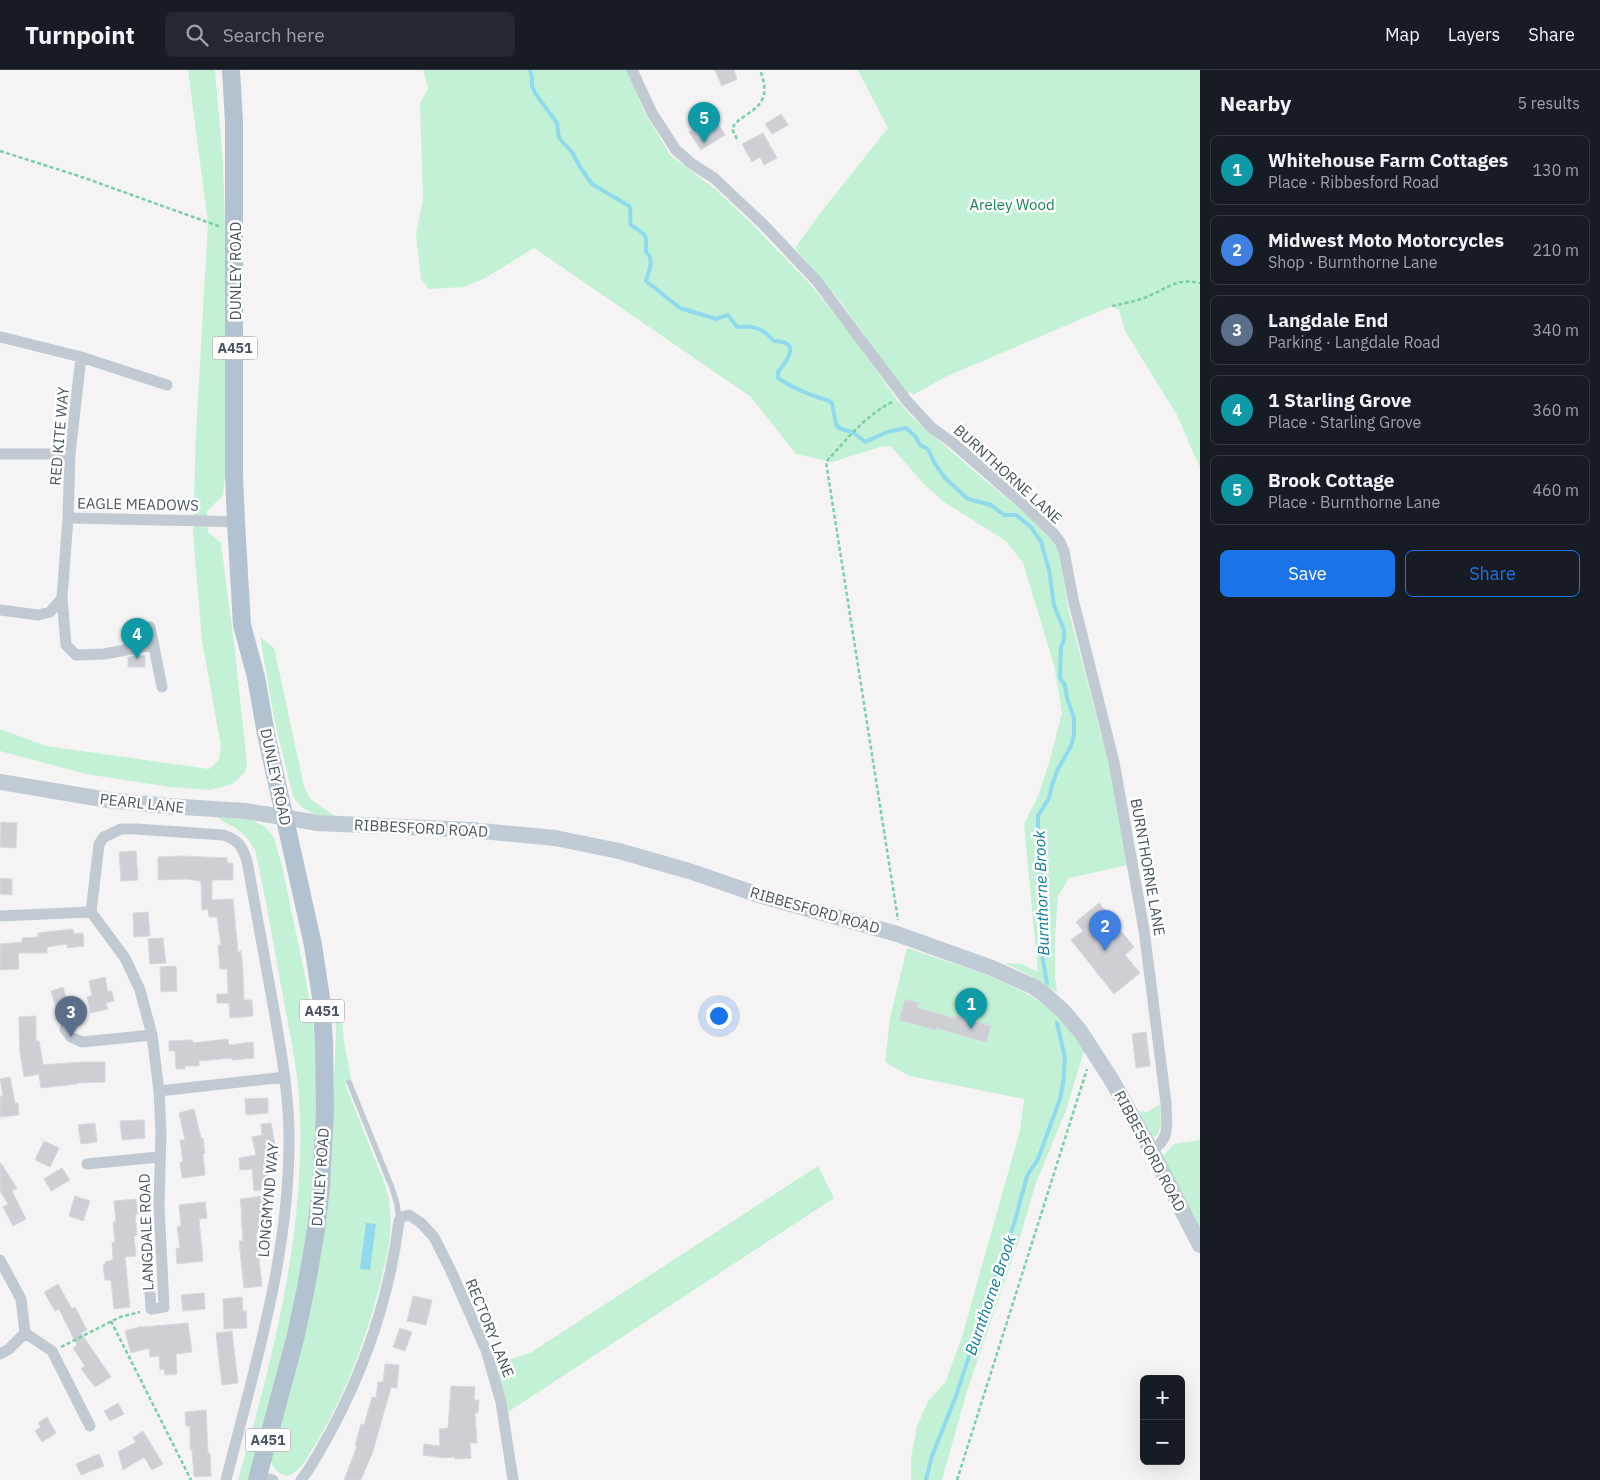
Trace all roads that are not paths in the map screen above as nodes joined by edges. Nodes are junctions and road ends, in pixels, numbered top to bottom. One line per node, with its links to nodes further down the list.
1 (231, 70): 9 (main road, DUNLEY ROAD / A451)
2 (632, 70): 24 (street, BURNTHORNE LANE)
3 (1, 337): 4 (street)
4 (81, 357): 5 (street); 7 (street, RED KITE WAY)
5 (167, 385)
6 (0, 454): 7 (street)
7 (70, 454): 8 (street, RED KITE WAY)
8 (68, 518): 9 (street, EAGLE MEADOWS); 10 (street, EAGLE MEADOWS)
9 (236, 522): 16 (main road, DUNLEY ROAD / A451)
10 (62, 598): 11 (street); 13 (street, EAGLE MEADOWS)
11 (0, 610)
12 (150, 627): 13 (street)
13 (153, 645): 14 (street)
14 (162, 687)
15 (0, 782): 16 (main road, PEARL LANE)
16 (285, 817): 24 (main road, RIBBESFORD ROAD); 34 (main road, DUNLEY ROAD / A451)
17 (91, 912): 18 (street); 20 (street, LANGDALE ROAD); 21 (street, LONGMYND WAY)
18 (0, 916)
19 (65, 1029): 20 (street)
20 (152, 1035): 23 (street, LANGDALE ROAD)
21 (285, 1077): 23 (street); 35 (street, LONGMYND WAY)
22 (348, 1082): 27 (lane)
23 (159, 1091): 25 (street, LANGDALE ROAD)
24 (1151, 1150): 28 (main road, RIBBESFORD ROAD)
25 (159, 1157): 26 (street, LANGDALE ROAD); 30 (street, LANGDALE ROAD)
26 (87, 1164)
27 (399, 1221): 36 (street); 37 (street, RECTORY LANE)
28 (1200, 1245)
29 (0, 1260): 31 (street)
30 (150, 1292)
31 (25, 1333): 32 (street); 33 (street)
32 (0, 1354)
33 (90, 1426)
34 (263, 1479)
35 (226, 1480)
36 (301, 1480)
37 (513, 1480)

